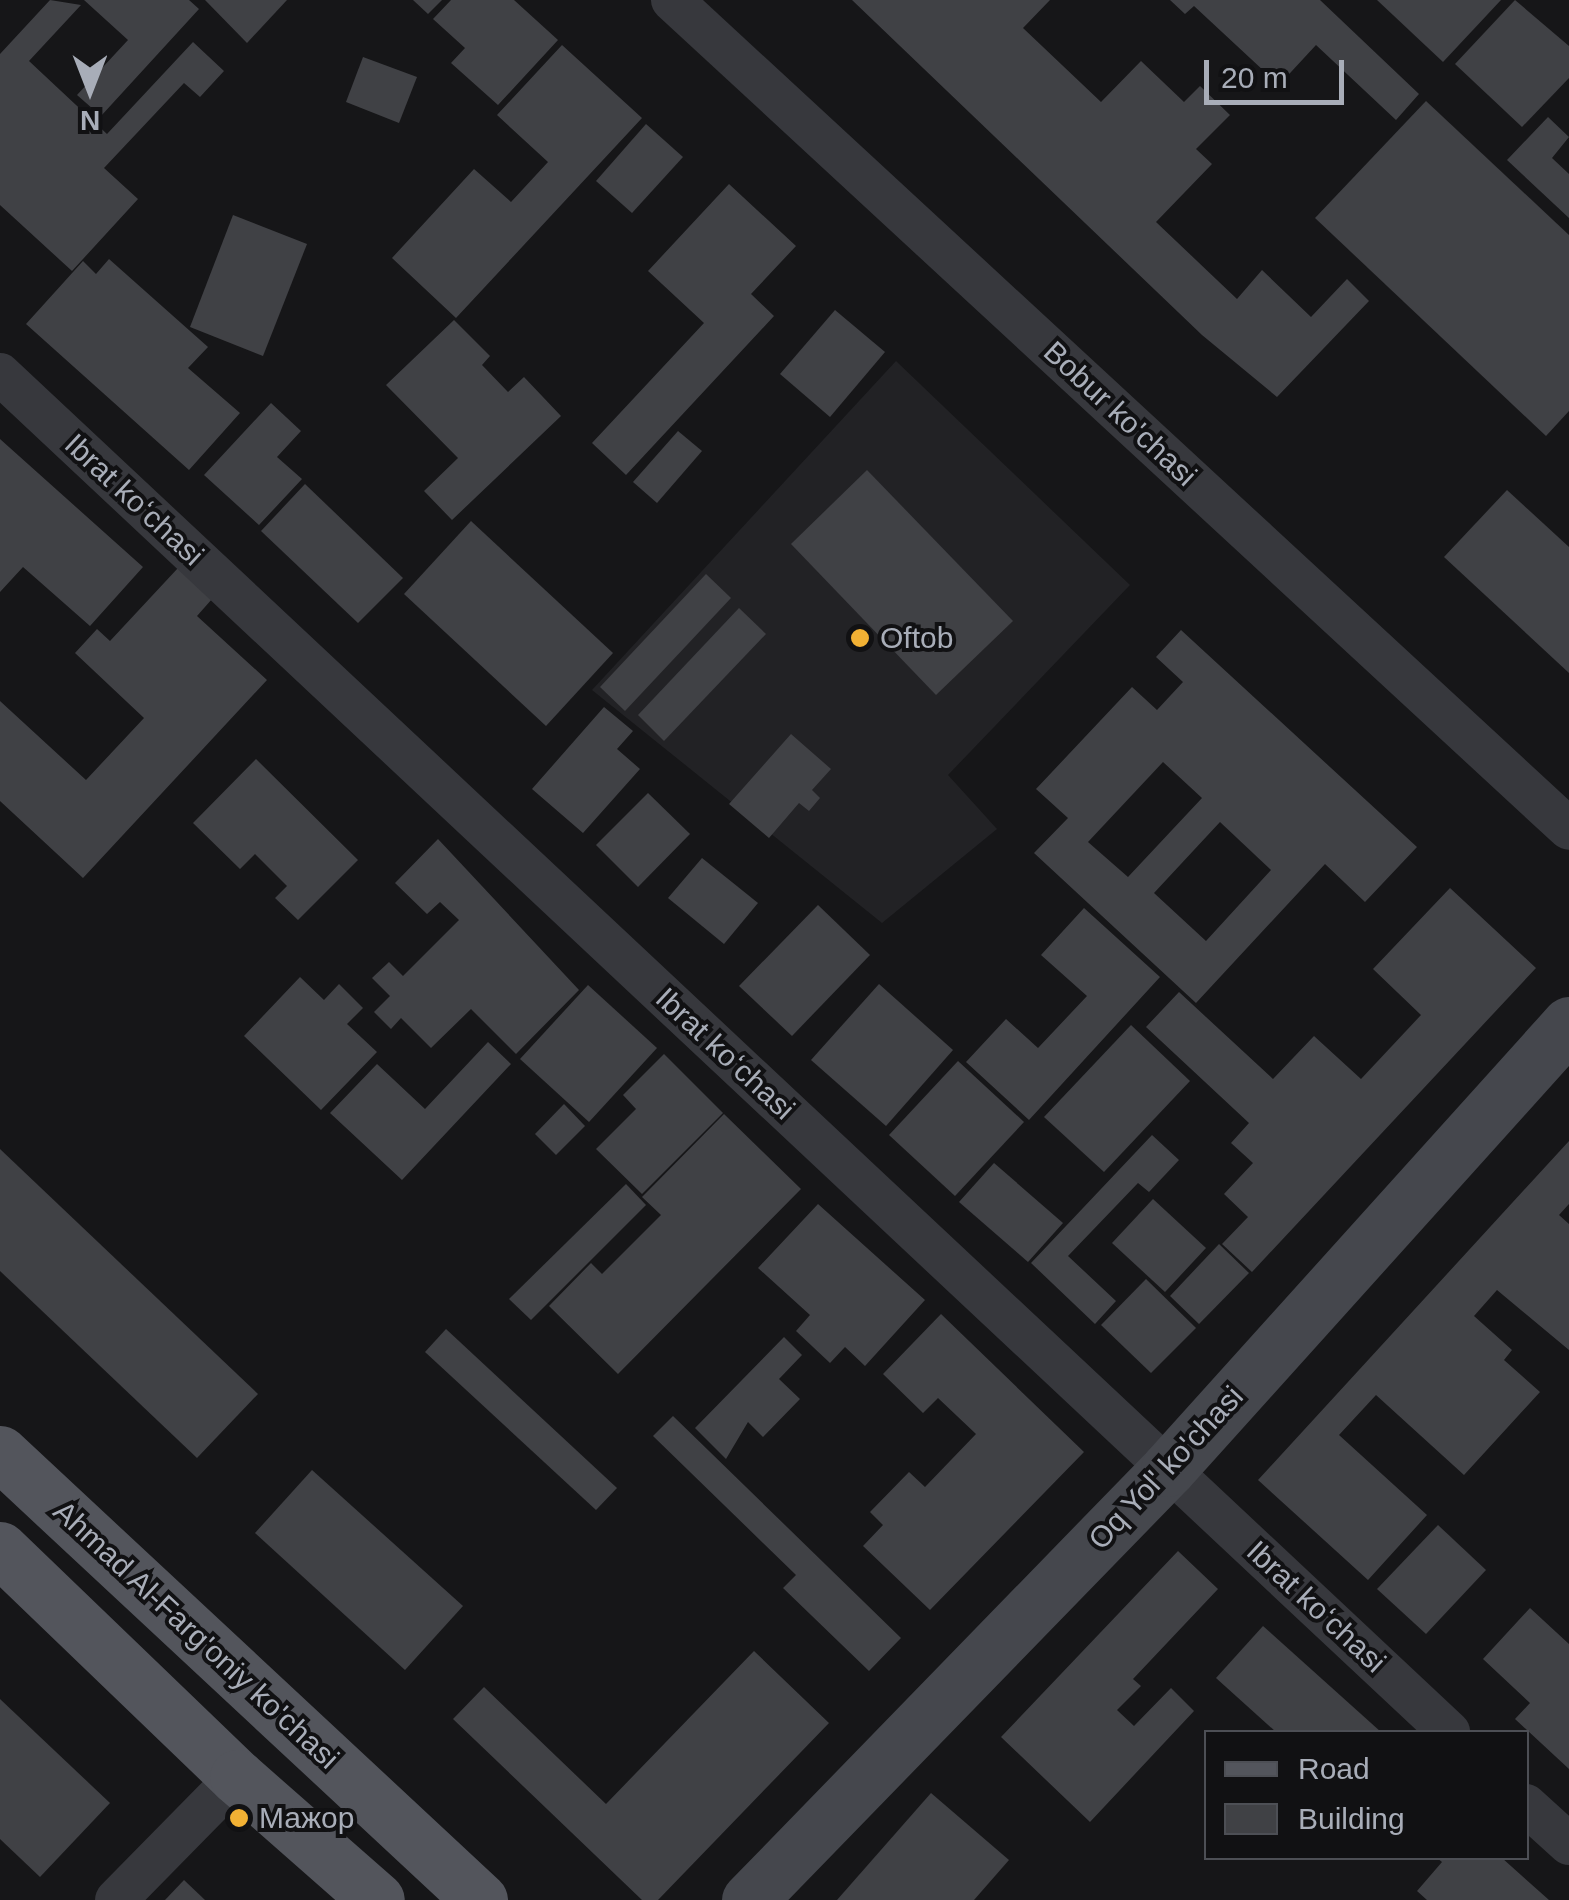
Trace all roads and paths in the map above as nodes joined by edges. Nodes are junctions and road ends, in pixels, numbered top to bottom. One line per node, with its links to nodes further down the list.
1 (672, 0): 3 (street, Bobur ko'chasi)
2 (0, 374): 6 (street, Ibrat koʻchasi)
3 (1569, 829)
4 (1569, 1024): 6 (street, Oq Yol' ko'chasi)
5 (0, 1452): 14 (main road, Ahmad Al-Farg'oniy ko'chasi)
6 (1168, 1470): 8 (street, Ibrat koʻchasi); 15 (street, Oq Yol' ko'chasi)
7 (0, 1549): 9 (main road)
8 (1447, 1730)
9 (237, 1777): 12 (street); 13 (main road)
10 (1529, 1808): 11 (street)
11 (1569, 1844)
12 (116, 1900)
13 (377, 1900)
14 (480, 1900)
15 (749, 1900)

